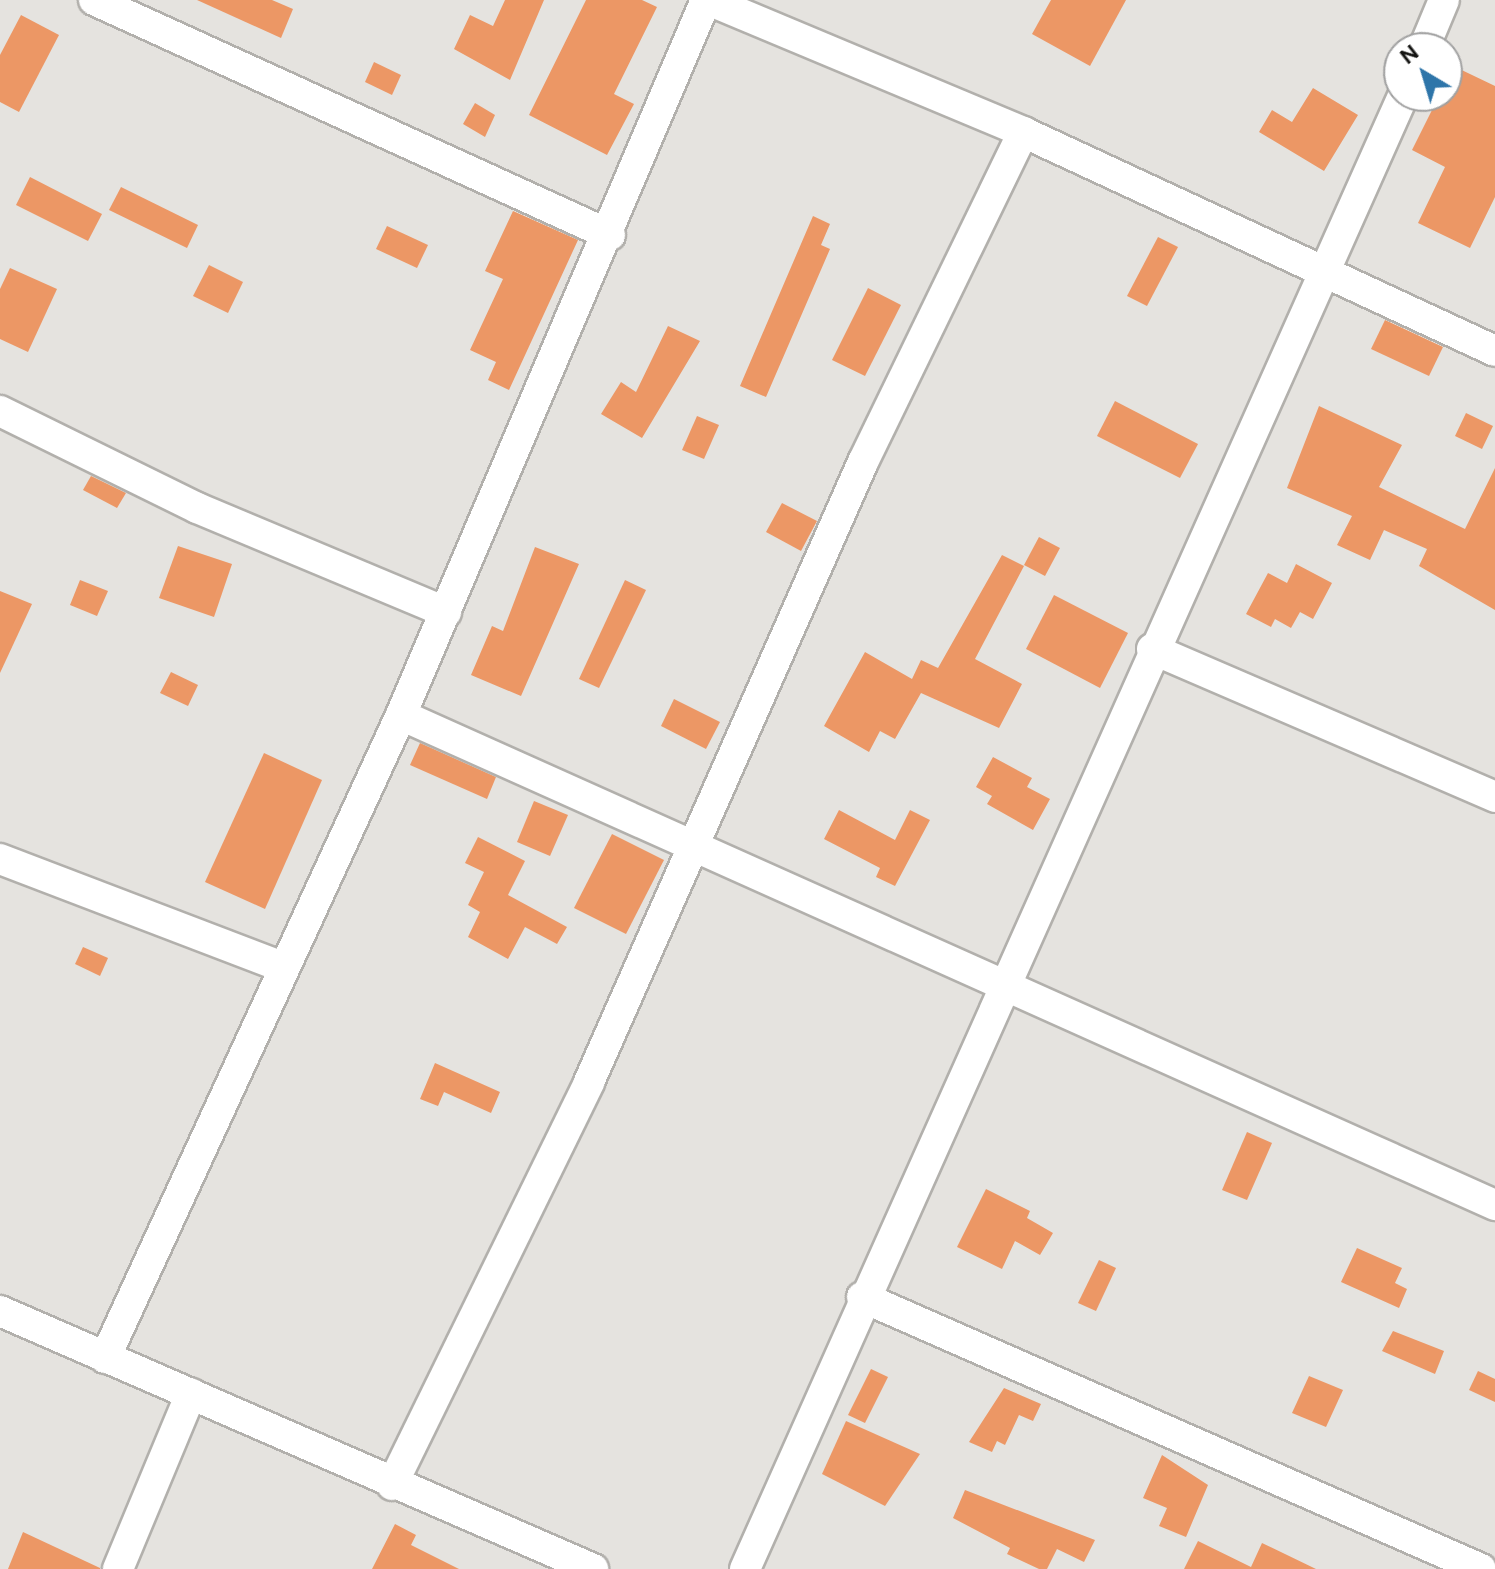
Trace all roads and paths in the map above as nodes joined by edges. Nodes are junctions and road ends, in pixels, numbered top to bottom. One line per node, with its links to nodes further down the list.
1 (94, 0): 7 (street)
2 (707, 0): 6 (street); 7 (street)
3 (1444, 0): 4 (street)
4 (1431, 32)
5 (1396, 112): 8 (street)
6 (1023, 132): 8 (street); 15 (street)
7 (610, 235): 11 (street)
8 (1326, 275): 9 (street); 12 (street)
9 (1495, 351)
10 (0, 411): 11 (street)
11 (446, 612): 13 (street)
12 (1152, 649): 14 (street); 18 (street)
13 (401, 715): 15 (street); 17 (street)
14 (1495, 797)
15 (695, 849): 18 (street); 24 (street)
16 (0, 859): 17 (street)
17 (283, 967): 22 (street)
18 (1000, 988): 19 (street); 20 (street)
19 (1495, 1205)
20 (862, 1297): 27 (street); 28 (street)
21 (0, 1311): 22 (street)
22 (105, 1358): 23 (street)
23 (191, 1394): 24 (street); 25 (street)
24 (392, 1485): 26 (street)
25 (118, 1569)
26 (593, 1569)
27 (745, 1569)
28 (1481, 1569)

